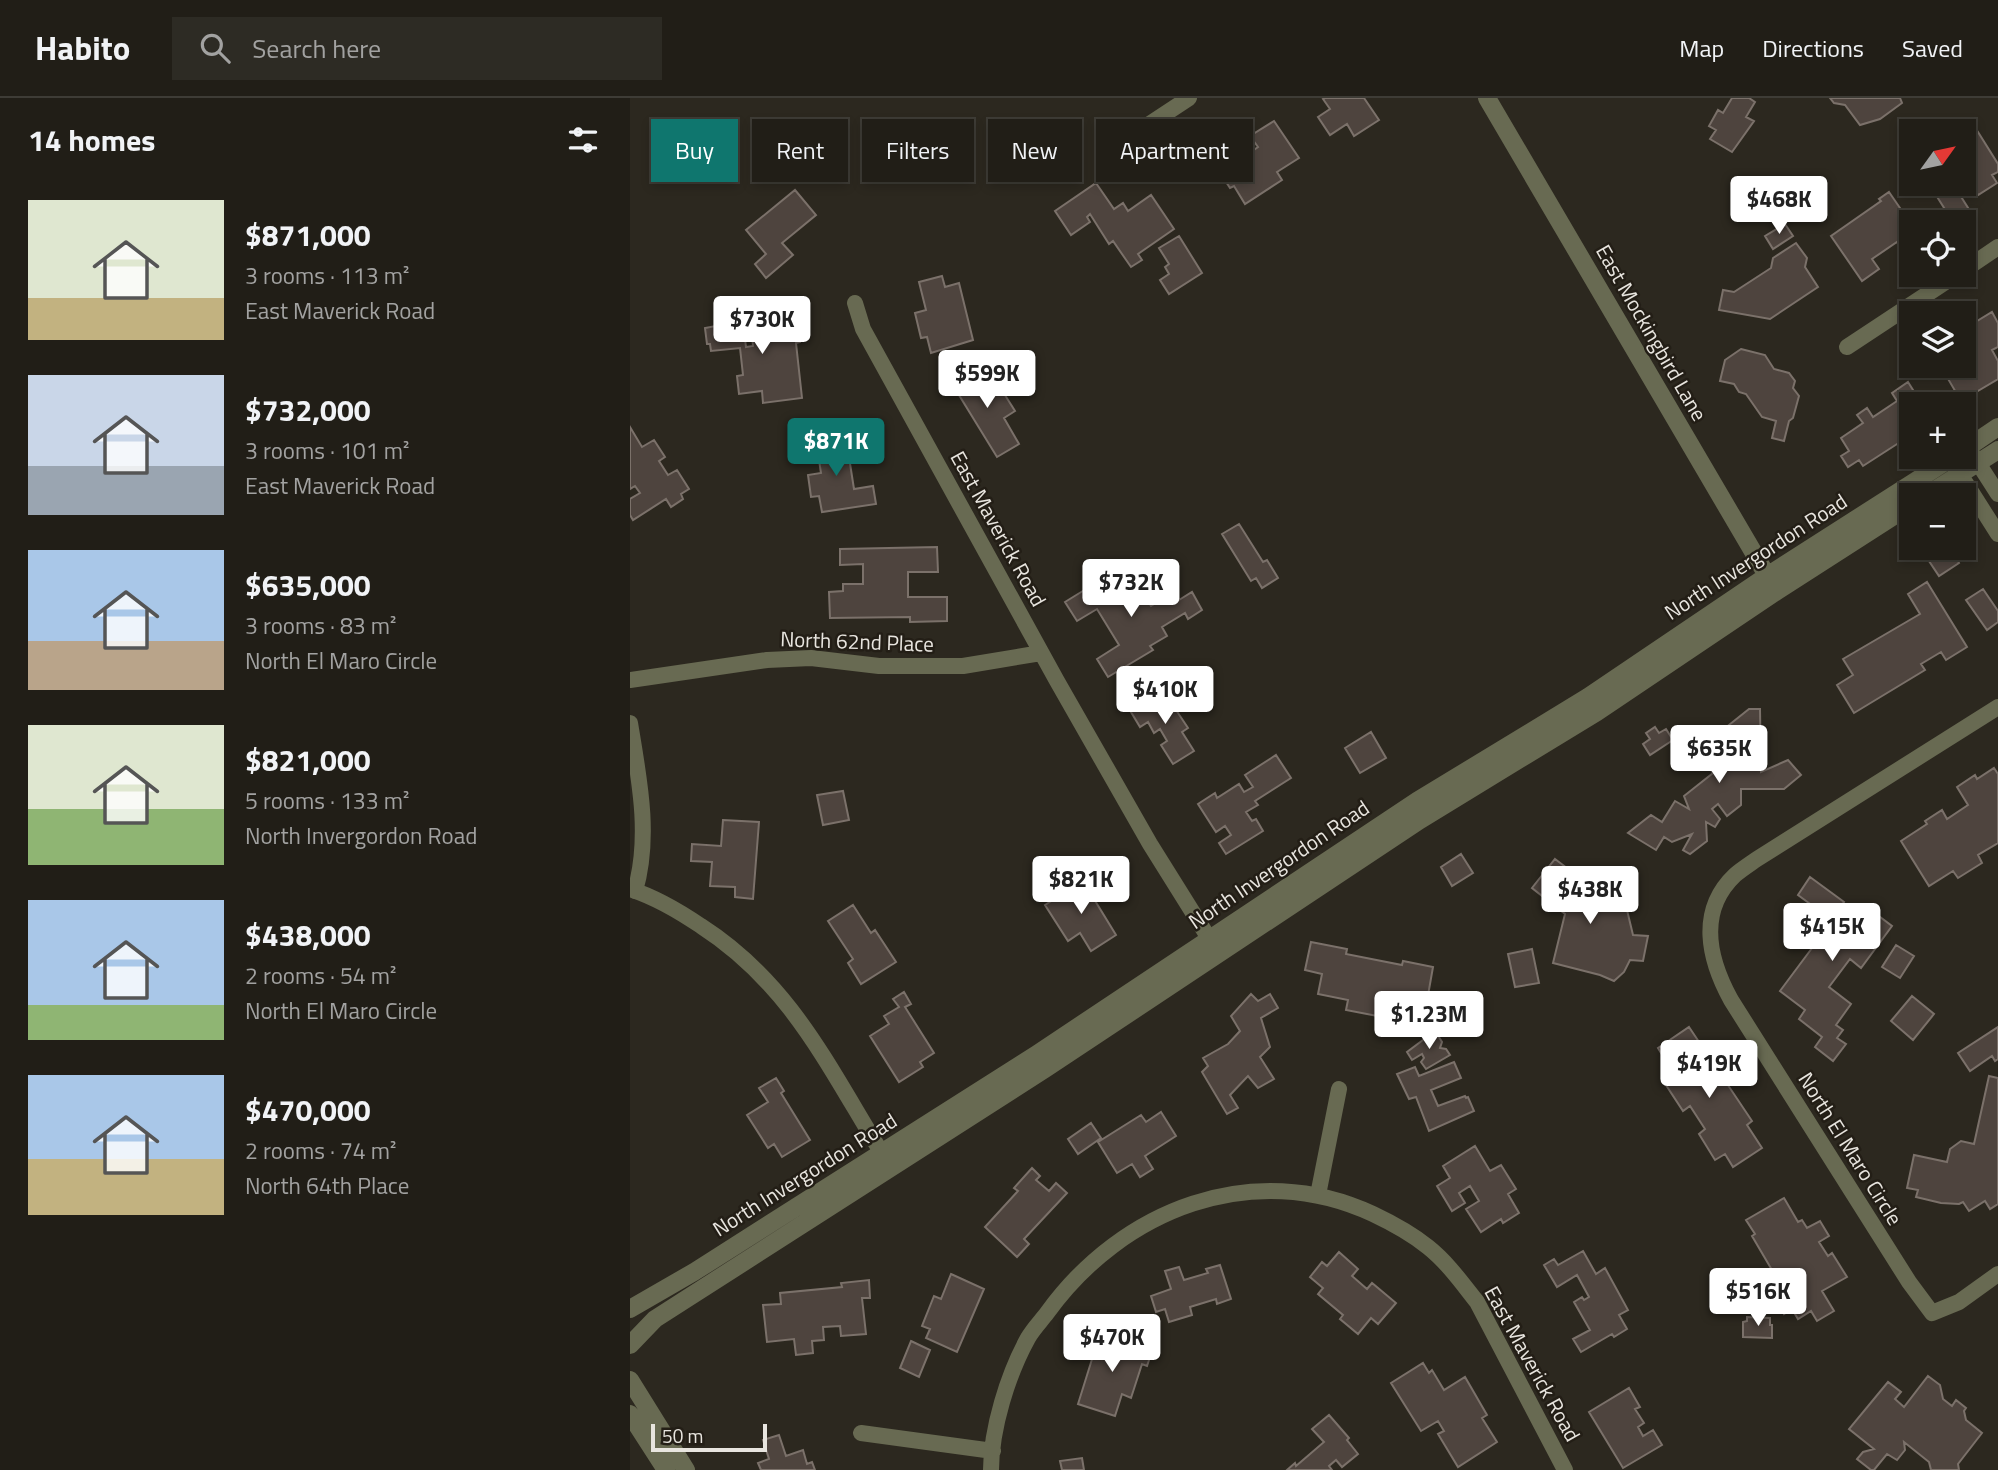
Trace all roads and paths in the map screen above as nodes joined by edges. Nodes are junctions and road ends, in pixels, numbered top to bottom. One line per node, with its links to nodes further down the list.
1 (1189, 98): 3 (street)
2 (1487, 98): 20 (street, East Mockingbird Lane)
3 (1157, 119)
4 (1998, 247): 5 (street)
5 (1976, 262)
6 (1938, 287): 8 (street)
7 (855, 303): 21 (street, East Maverick Road)
8 (1847, 347)
9 (1998, 427): 10 (street, North Invergordon Road)
10 (1976, 441)
11 (1998, 450): 12 (street)
12 (1978, 463): 15 (street); 17 (street)
13 (1935, 469): 20 (street, North Invergordon Road)
14 (1960, 469): 15 (street)
15 (1960, 474): 16 (street); 19 (street)
16 (1946, 483)
17 (1998, 494)
18 (1899, 512): 20 (street, North Invergordon Road)
19 (1998, 534)
20 (1772, 583): 26 (street, North Invergordon Road)
21 (1041, 653): 22 (street, North 62nd Place); 26 (street, East Maverick Road)
22 (630, 680)
23 (1998, 707): 30 (street, North El Maro Circle)
24 (630, 723): 25 (street)
25 (632, 890): 28 (street)
26 (1214, 946): 28 (street, North Invergordon Road)
27 (1339, 1089): 29 (street)
28 (886, 1161): 31 (street, North Invergordon Road); 32 (street, North Invergordon Road)
29 (1318, 1195): 36 (street, East Maverick Road); 37 (street, East Maverick Road)
30 (1998, 1275)
31 (630, 1309)
32 (630, 1345)
33 (633, 1393): 39 (street)
34 (630, 1415): 38 (street)
35 (861, 1433): 36 (street)
36 (993, 1451): 40 (street, East Maverick Road)
37 (1558, 1468)
38 (666, 1470)
39 (686, 1470)
40 (991, 1470)

